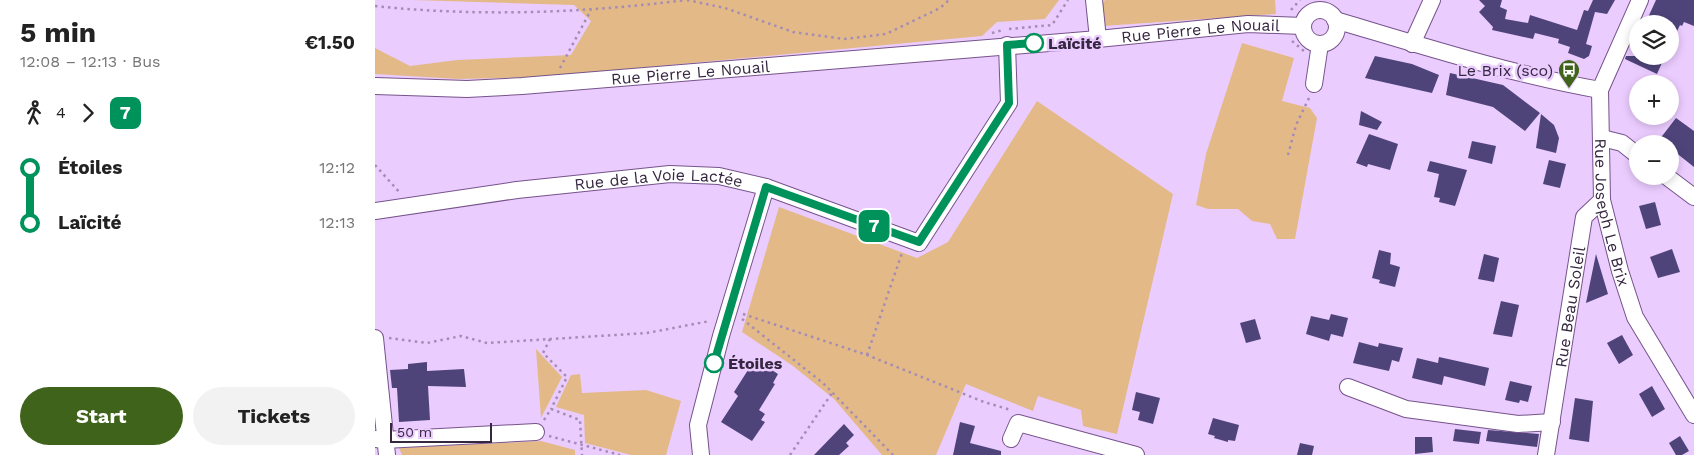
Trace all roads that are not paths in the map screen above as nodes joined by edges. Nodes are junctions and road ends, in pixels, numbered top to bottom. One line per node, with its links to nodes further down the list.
1 (1094, 0): 5 (street)
2 (1432, 0): 6 (street)
3 (1640, 0): 10 (street, Rue Joseph Le Brix)
4 (1320, 19): 5 (street, Rue Pierre Le Nouail); 6 (street, Rue Pierre Le Nouail); 8 (street)
5 (1098, 38): 7 (street, Rue Pierre Le Nouail)
6 (1412, 44): 10 (street, Rue Pierre Le Nouail)
7 (1007, 45): 9 (street, Rue Pierre Le Nouail); 14 (street, Rue de la Voie Lactée)
8 (1314, 84)
9 (375, 86)
10 (1601, 90): 11 (street, Rue Joseph Le Brix)
11 (1601, 138): 12 (street); 16 (street, Rue Joseph Le Brix)
12 (1629, 149)
13 (1678, 185): 15 (street)
14 (766, 187): 17 (street, Rue de la Voie Lactée); 25 (street)
15 (1694, 197)
16 (1602, 200): 20 (street, Rue Joseph Le Brix); 21 (street, Rue Beau Soleil)
17 (375, 211)
18 (379, 338): 24 (street)
19 (1347, 387): 21 (street)
20 (1694, 415)
21 (1552, 422): 27 (street, Rue Beau Soleil)
22 (536, 432): 24 (street)
23 (1011, 439): 26 (street)
24 (382, 445)
25 (701, 455)
26 (1135, 455)
27 (1547, 455)

